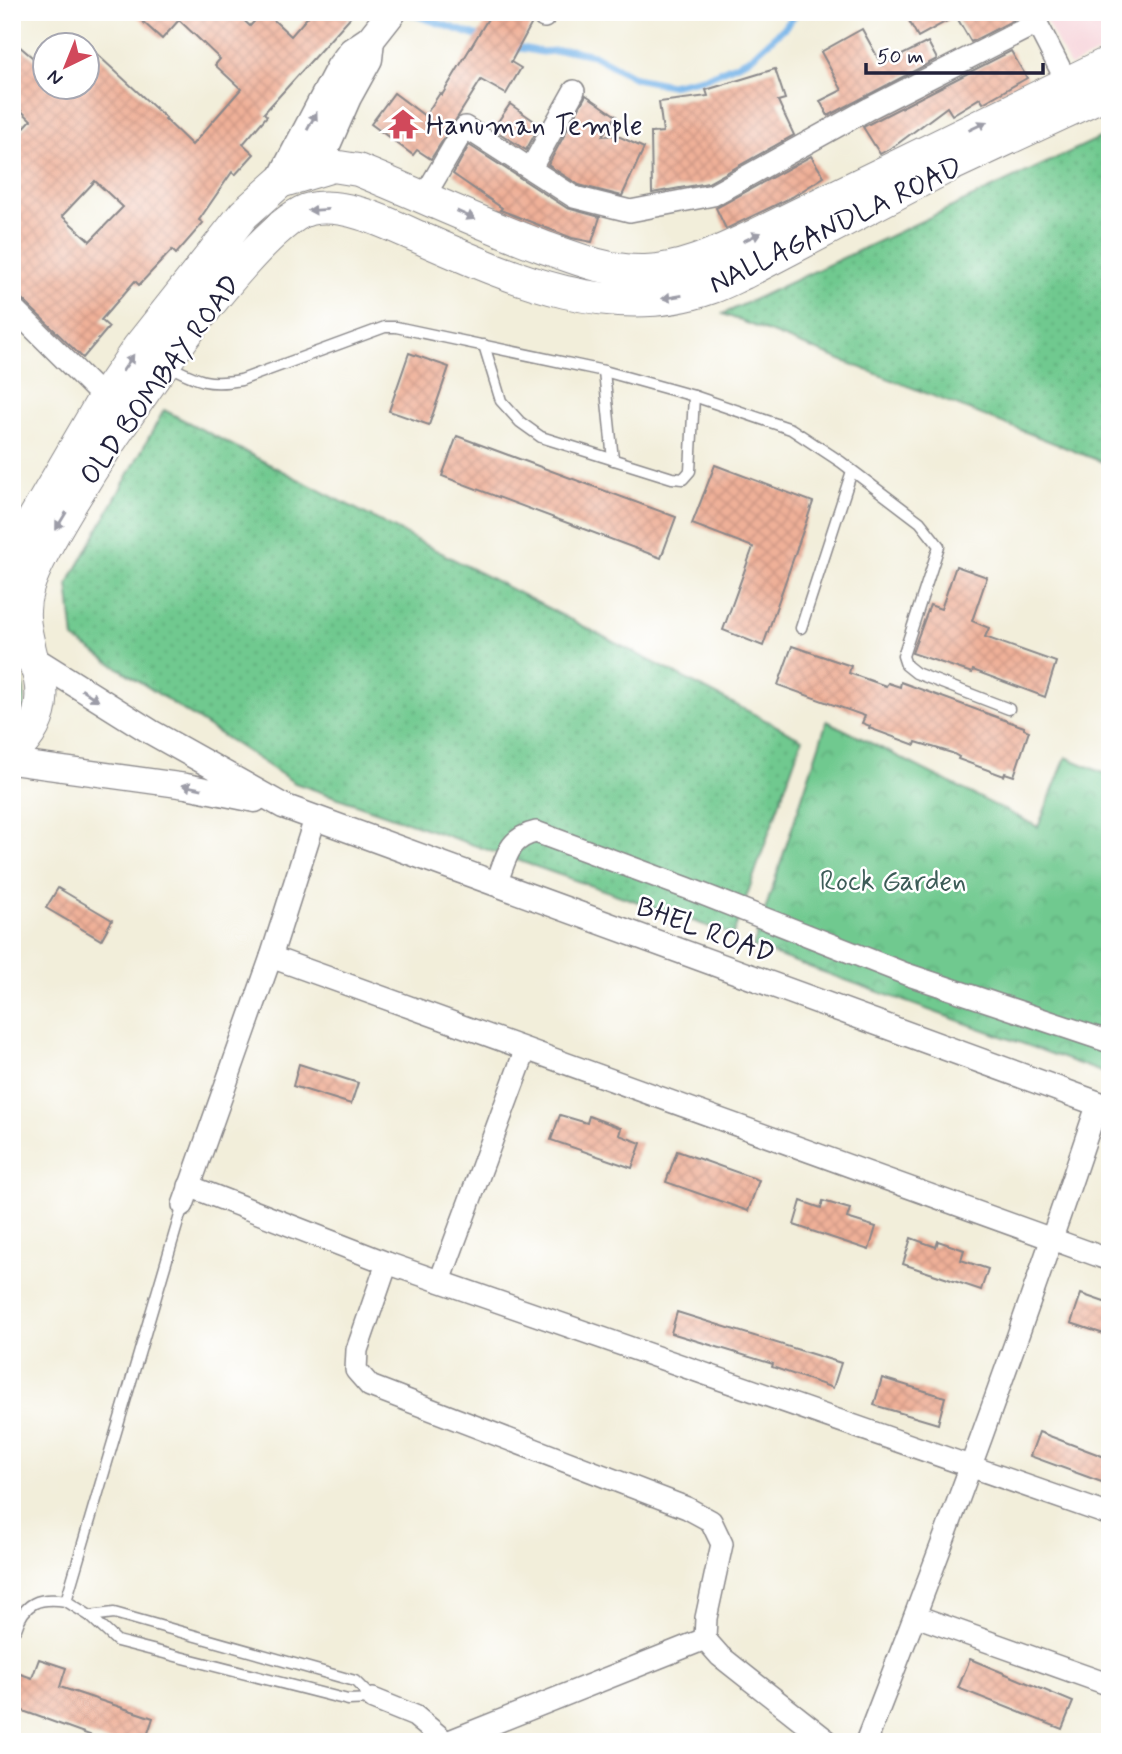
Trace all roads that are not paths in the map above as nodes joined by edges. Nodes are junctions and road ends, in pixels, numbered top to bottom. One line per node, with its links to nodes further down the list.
1 (1034, 18): 4 (street); 7 (street)
2 (382, 25): 8 (main road); 9 (main road, one-way to 2)
3 (1110, 62): 4 (main road, NALLAGANDLA ROAD)
4 (1067, 82): 12 (main road, NALLAGANDLA ROAD, one-way to 4)
5 (575, 91): 7 (street)
6 (1110, 91): 12 (main road, NALLAGANDLA ROAD)
7 (531, 169): 10 (street)
8 (315, 170): 9 (main road, NALLAGANDLA ROAD); 10 (main road, NALLAGANDLA ROAD)
9 (280, 182): 18 (main road, OLD BOMBAY ROAD, one-way to 9)
10 (424, 197): 12 (main road, NALLAGANDLA ROAD, one-way to 12)
11 (275, 230): 12 (main road, NALLAGANDLA ROAD, one-way to 11); 15 (main road, OLD BOMBAY ROAD)
12 (706, 274)
13 (12, 307): 18 (street)
14 (484, 345): 15 (lane); 16 (lane); 19 (lane)
15 (165, 363): 23 (main road, OLD BOMBAY ROAD, one-way to 23)
16 (604, 370): 17 (lane); 19 (lane)
17 (694, 396): 19 (lane); 20 (lane)
18 (104, 398): 21 (main road, OLD BOMBAY ROAD)
19 (613, 460)
20 (852, 471): 22 (lane); 24 (lane)
21 (12, 556)
22 (801, 628)
23 (25, 649): 25 (main road, OLD BOMBAY ROAD); 27 (street, one-way to 27)
24 (1009, 709)
25 (12, 753)
26 (12, 762): 27 (street, one-way to 26)
27 (283, 806): 28 (street, BHEL ROAD)
28 (315, 819): 29 (street, BHEL ROAD); 30 (street)
29 (496, 884): 31 (street); 33 (street, BHEL ROAD)
30 (271, 957): 32 (street); 34 (street)
31 (1110, 1042)
32 (525, 1051): 35 (street); 38 (street)
33 (1104, 1105): 35 (street)
34 (186, 1196): 37 (street); 41 (lane)
35 (1052, 1240): 36 (street); 39 (street)
36 (1110, 1260)
37 (387, 1263): 38 (street); 45 (street)
38 (440, 1281): 39 (street)
39 (970, 1466): 40 (street); 43 (street)
40 (1110, 1516)
41 (66, 1601): 42 (lane); 44 (lane)
42 (90, 1616): 47 (lane); 47 (lane)
43 (916, 1616): 46 (street); 50 (street)
44 (16, 1629)
45 (705, 1639): 48 (street); 49 (street)
46 (1110, 1685)
47 (373, 1699): 48 (street)
48 (447, 1742)
49 (829, 1742)
50 (866, 1742)

